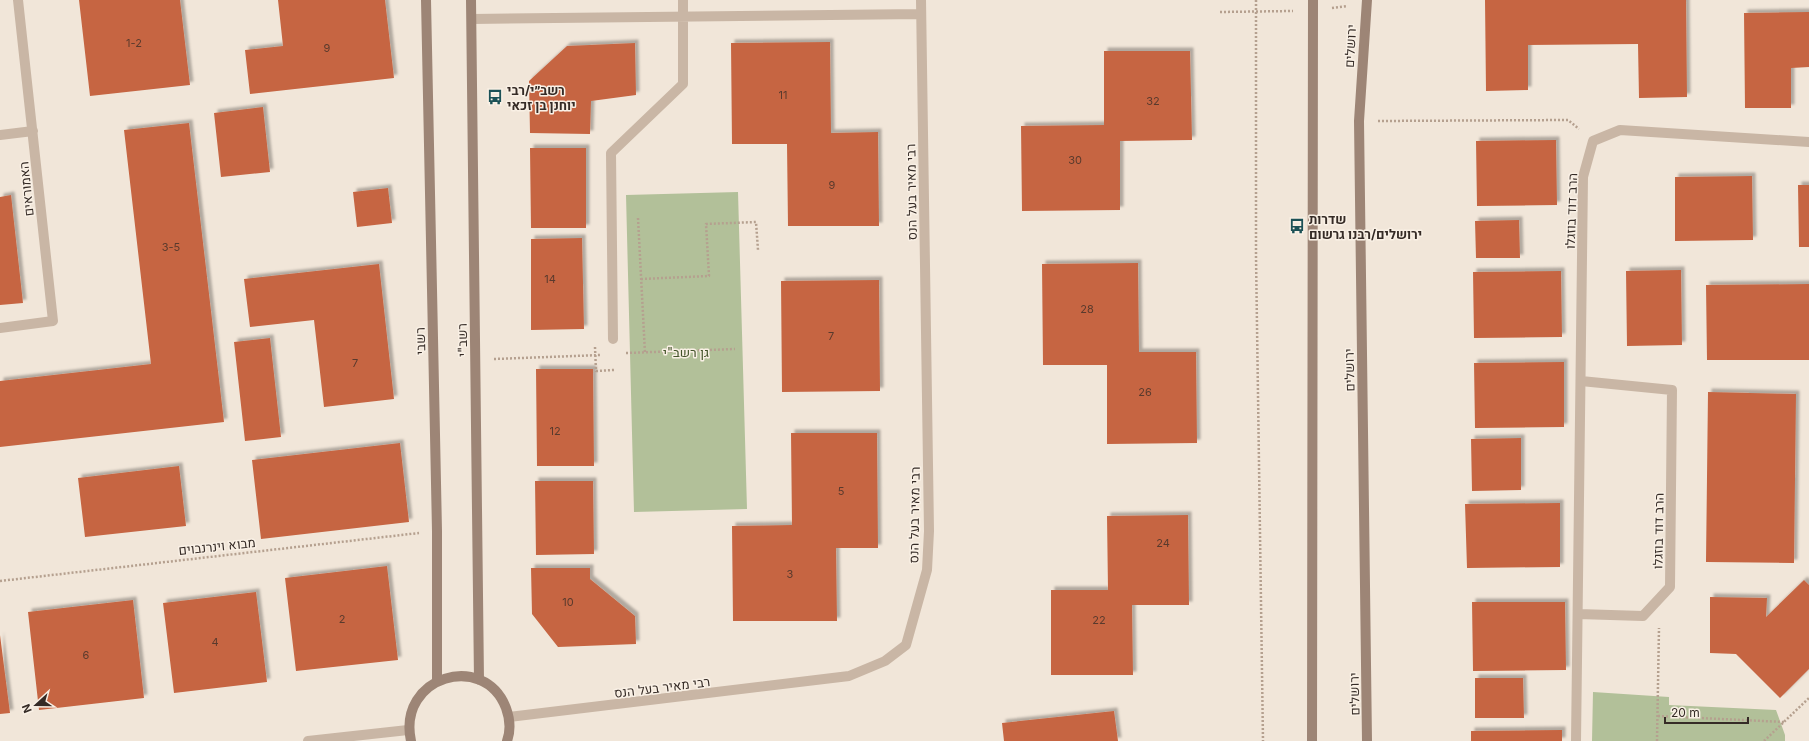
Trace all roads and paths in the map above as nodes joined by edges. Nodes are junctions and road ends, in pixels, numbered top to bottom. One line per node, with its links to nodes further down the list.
1 (18, 0): 15 (street, האמוראים)
2 (426, 0): 26 (street, רשבי)
3 (471, 0): 13 (street, רשב"י)
4 (683, 0): 12 (street)
5 (921, 0): 11 (street, רבי מאיר בעל הנס)
6 (1256, 0): 9 (path)
7 (1313, 0): 41 (street)
8 (1367, 0): 14 (street, ירושלים)
9 (1256, 11): 10 (path); 40 (path)
10 (1220, 12)
11 (921, 14): 12 (street); 34 (street, רבי מאיר בעל הנס)
12 (683, 17): 13 (street); 23 (street)
13 (472, 19): 30 (street, רשב"י)
14 (1359, 121): 17 (path); 42 (street, ירושלים)
15 (33, 131): 16 (street); 22 (street, האמוראים)
16 (0, 135)
17 (1593, 141): 18 (street); 25 (street, הרב דוד בוזגלו)
18 (1809, 142)
19 (638, 218): 21 (path)
20 (758, 250): 21 (path)
21 (641, 279): 24 (path)
22 (0, 328)
23 (613, 339)
24 (645, 353)
25 (1581, 382): 28 (street, הרב דוד בוזגלו); 29 (street, הרב דוד בוזגלו)
26 (437, 531): 27 (path, מבוא וינרנבוים); 31 (street, רשבי)
27 (0, 581)
28 (1578, 614): 29 (street); 43 (street, הרב דוד בוזגלו)
29 (1643, 616): 33 (path)
30 (479, 680): 31 (street); 34 (street)
31 (437, 681): 36 (street)
32 (1809, 698): 35 (path)
33 (1658, 716): 35 (path); 44 (path)
34 (509, 717): 39 (street)
35 (1784, 722): 45 (path)
36 (408, 730): 37 (street); 38 (street)
37 (308, 741)
38 (410, 741)
39 (507, 741)
40 (1263, 741)
41 (1312, 741)
42 (1367, 741)
43 (1576, 741)
44 (1657, 741)
45 (1764, 741)

